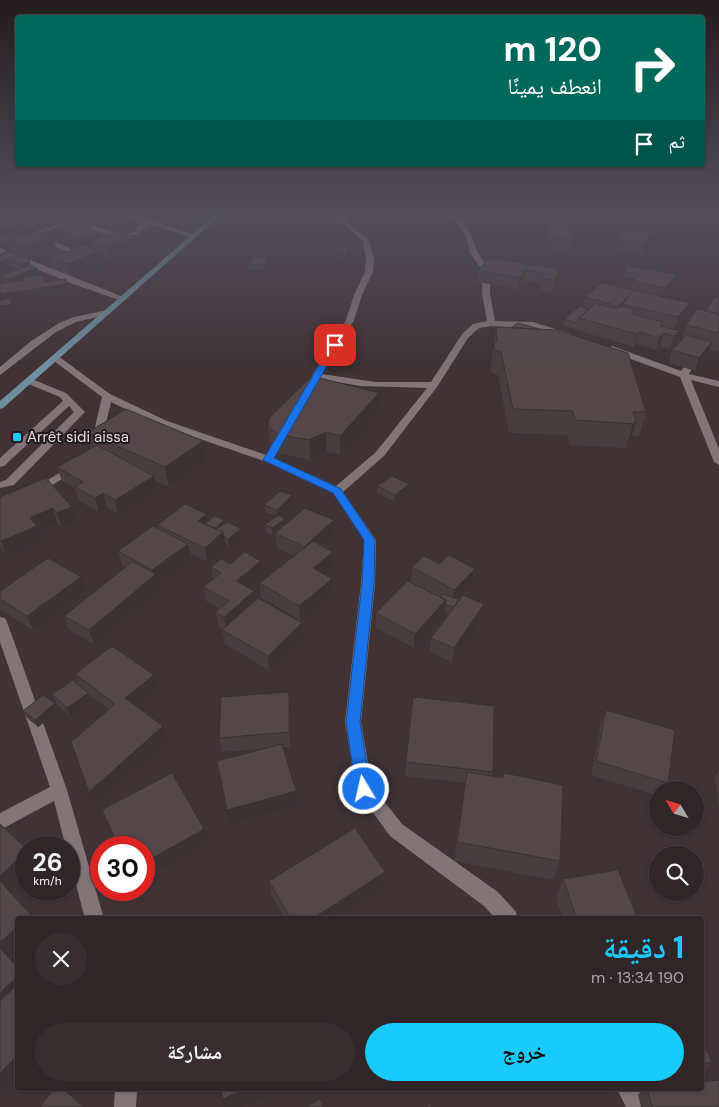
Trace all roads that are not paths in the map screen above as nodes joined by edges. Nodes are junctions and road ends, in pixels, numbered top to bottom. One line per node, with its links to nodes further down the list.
1 (33, 265): 6 (street)
2 (49, 265): 6 (street)
3 (160, 265): 9 (main road)
4 (370, 265): 18 (street)
5 (482, 265): 11 (street)
6 (40, 268): 7 (street)
7 (68, 279): 8 (street); 9 (street)
8 (49, 283)
9 (122, 298): 10 (main road)
10 (107, 312): 14 (main road); 16 (street)
11 (491, 323): 12 (street); 21 (street)
12 (577, 337)
13 (604, 346): 17 (street)
14 (55, 358): 19 (main road); 22 (street)
15 (693, 360): 17 (street)
16 (0, 372)
17 (684, 375): 20 (street); 26 (street)
18 (317, 376): 21 (street); 23 (street)
19 (29, 381): 24 (street); 25 (main road)
20 (719, 384)
21 (434, 385): 29 (street)
22 (107, 396): 29 (street); 30 (street)
23 (304, 397)
24 (69, 401): 27 (street); 28 (street)
25 (0, 406)
26 (719, 462)
27 (0, 464)
28 (0, 485)
29 (337, 491): 35 (street)
30 (24, 496)
31 (0, 622): 32 (street)
32 (59, 790): 33 (street); 34 (street)
33 (0, 822)
34 (94, 916)
35 (506, 916)
36 (126, 1091): 38 (street)
37 (629, 1091): 39 (street)
38 (125, 1107)
39 (639, 1107)

